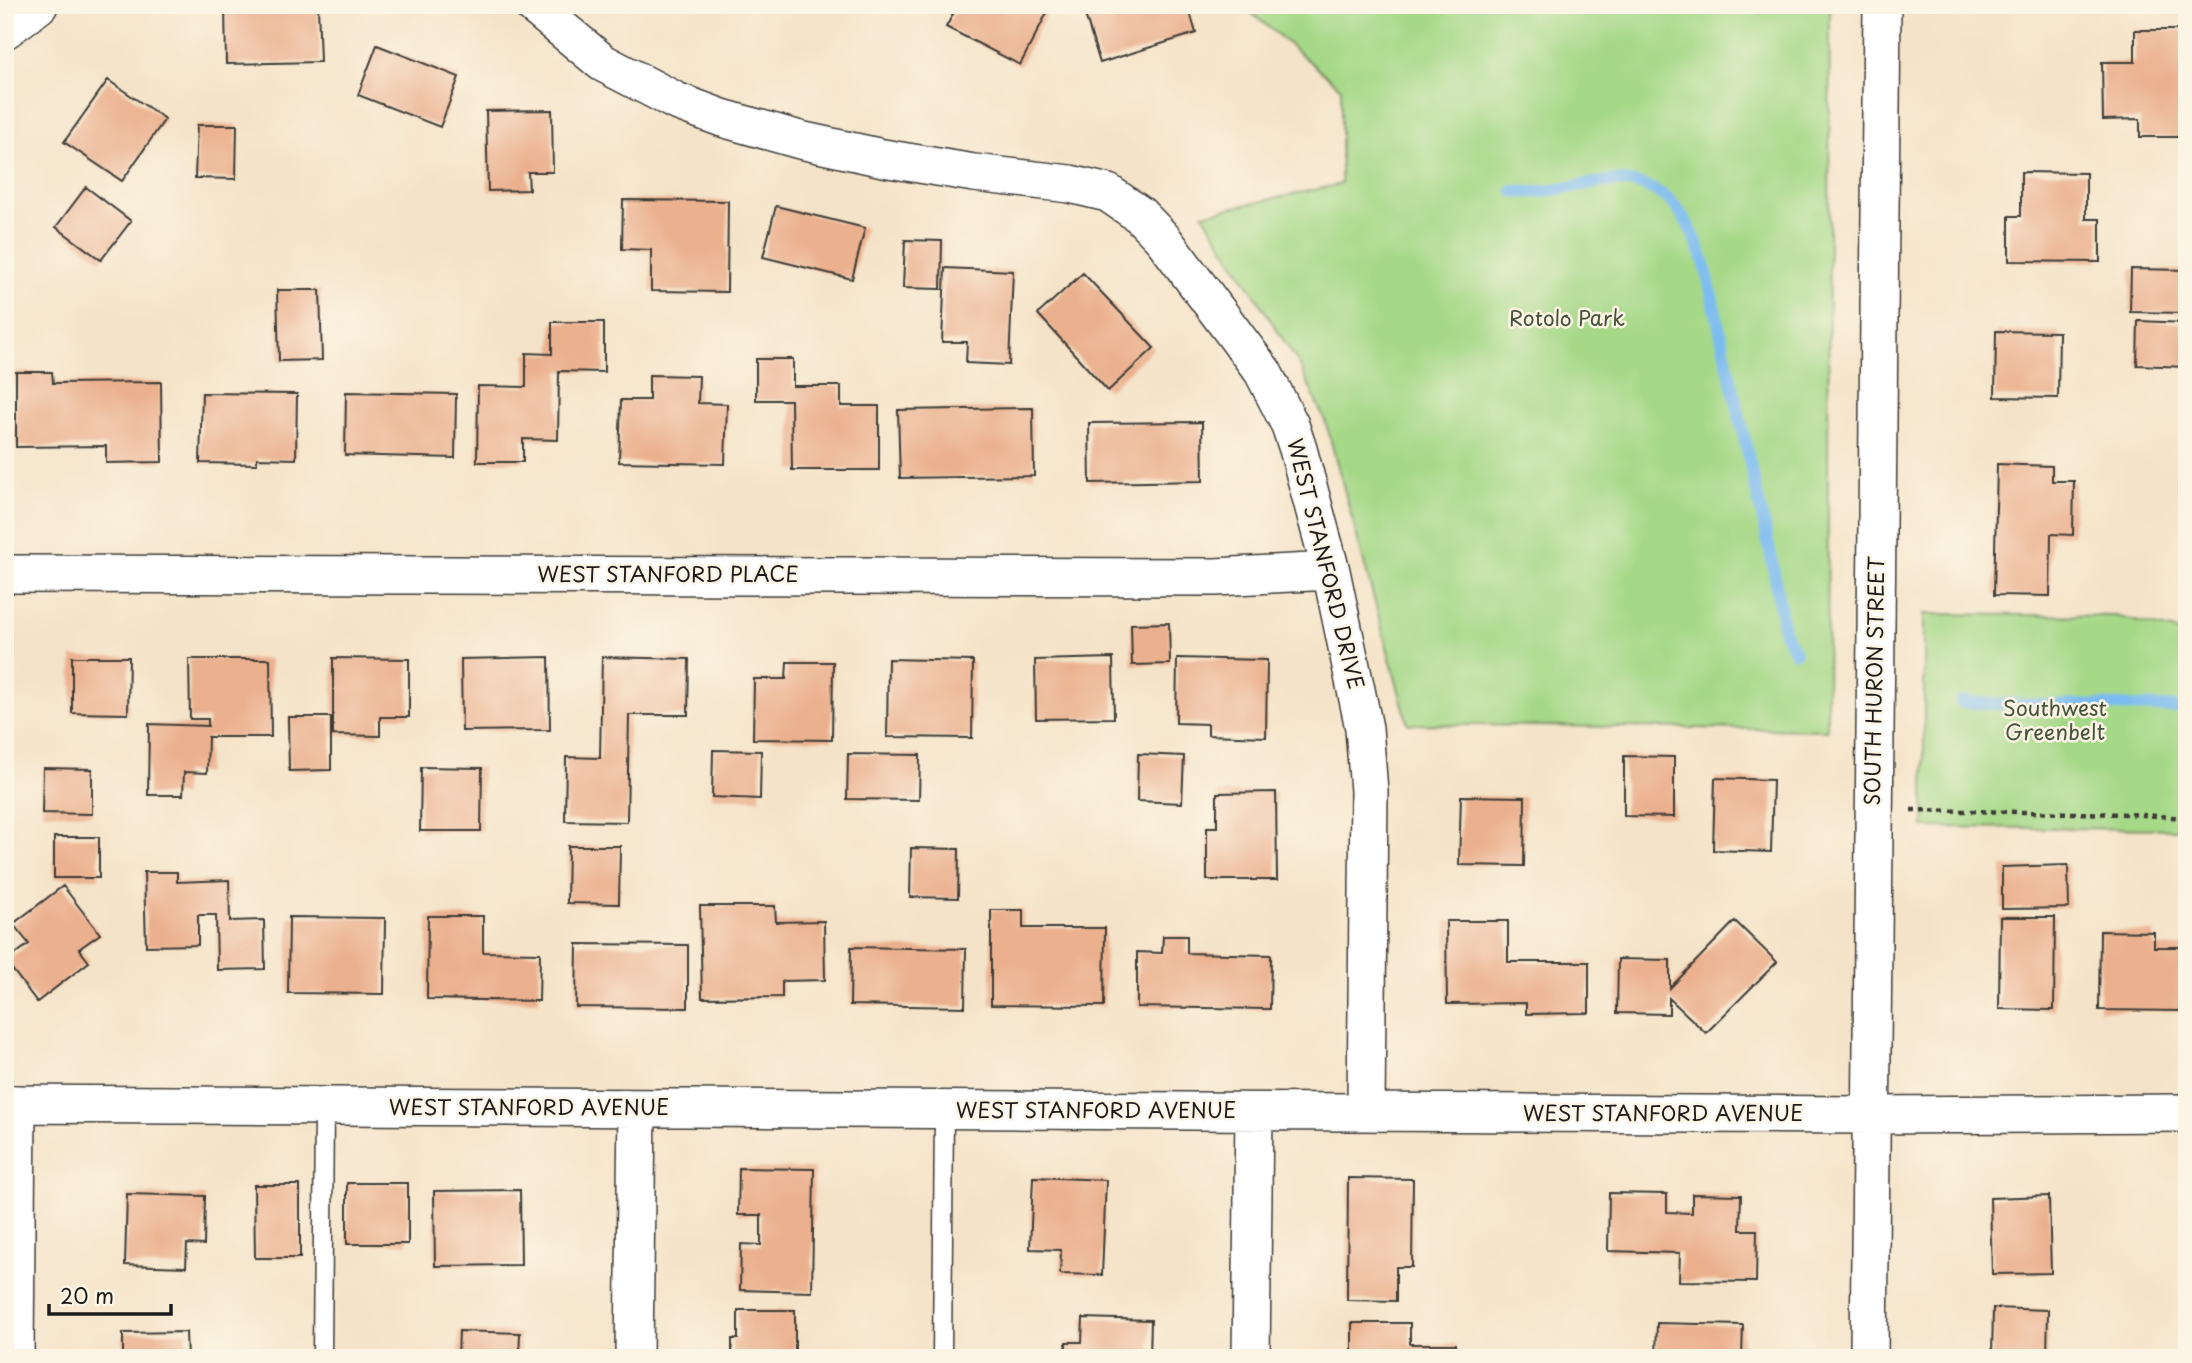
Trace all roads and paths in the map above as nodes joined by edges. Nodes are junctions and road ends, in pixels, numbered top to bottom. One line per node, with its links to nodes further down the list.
1 (39, 5): 4 (street)
2 (533, 5): 5 (street, WEST STANFORD DRIVE)
3 (1882, 5): 7 (street, SOUTH HURON STREET)
4 (5, 30)
5 (1331, 571): 6 (street, WEST STANFORD PLACE); 14 (street, WEST STANFORD DRIVE)
6 (5, 574)
7 (1874, 806): 8 (path); 16 (street, SOUTH HURON STREET)
8 (2187, 818)
9 (11, 1104): 10 (street, WEST STANFORD AVENUE); 17 (street)
10 (324, 1107): 11 (street, WEST STANFORD AVENUE); 18 (lane)
11 (637, 1109): 12 (street, WEST STANFORD AVENUE); 19 (street)
12 (944, 1110): 13 (street, WEST STANFORD AVENUE); 20 (lane)
13 (1254, 1112): 14 (street, WEST STANFORD AVENUE); 21 (street)
14 (1366, 1112): 16 (street, WEST STANFORD AVENUE)
15 (2187, 1113): 16 (street, WEST STANFORD AVENUE)
16 (1871, 1115): 22 (street, SOUTH HURON STREET)
17 (16, 1358)
18 (322, 1358)
19 (634, 1358)
20 (942, 1358)
21 (1251, 1358)
22 (1869, 1358)

